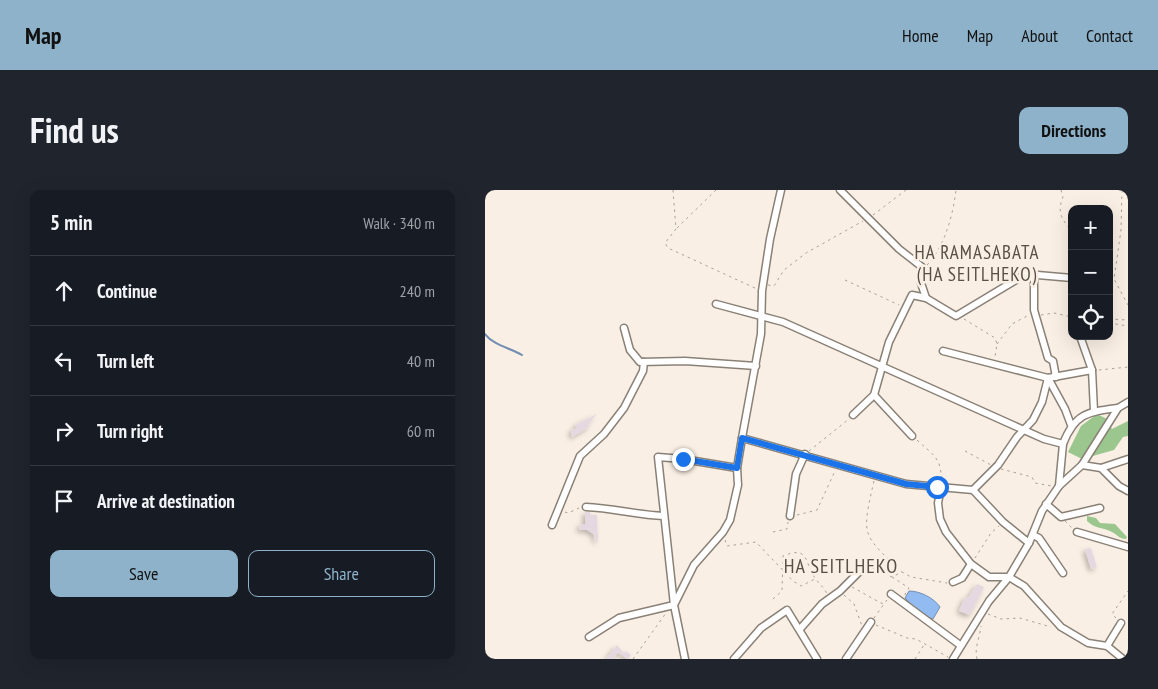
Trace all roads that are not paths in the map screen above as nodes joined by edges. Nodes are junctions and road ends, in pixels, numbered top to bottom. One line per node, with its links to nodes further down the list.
1 (781, 190): 7 (street)
2 (840, 190): 5 (street)
3 (1034, 275): 4 (street); 5 (street); 15 (street)
4 (1068, 278)
5 (926, 298): 13 (street)
6 (716, 304): 7 (street)
7 (763, 316): 12 (street); 13 (street)
8 (624, 328): 11 (street)
9 (1081, 340): 14 (street)
10 (943, 352): 16 (street)
11 (644, 362): 12 (street); 41 (street)
12 (757, 366): 25 (street)
13 (882, 367): 17 (street); 23 (street)
14 (1092, 370): 15 (street); 20 (street)
15 (1056, 377): 16 (street)
16 (1048, 378): 22 (street); 23 (street)
17 (874, 395): 21 (street); 24 (street)
18 (1128, 402): 19 (street)
19 (1118, 408): 20 (street); 29 (street)
20 (1094, 412): 22 (street)
21 (853, 415)
22 (1071, 425): 26 (street)
23 (1024, 430): 26 (street); 34 (street)
24 (913, 436)
25 (742, 438): 27 (street); 30 (street)
26 (1063, 444): 32 (street)
27 (805, 454): 33 (street); 40 (street)
28 (1128, 459): 31 (street)
29 (1082, 465): 31 (street); 32 (street)
30 (737, 468): 39 (street); 52 (street)
31 (1101, 468): 35 (street)
32 (1059, 486): 36 (street)
33 (941, 487): 34 (street); 46 (street)
34 (973, 490): 44 (street)
35 (1128, 491)
36 (1046, 504): 38 (street); 43 (street)
37 (586, 507): 39 (street)
38 (1100, 508)
39 (664, 516): 52 (street)
40 (790, 516)
41 (552, 525)
42 (1077, 532): 45 (street)
43 (1033, 535): 44 (street); 48 (street)
44 (1029, 543): 49 (street)
45 (1128, 547)
46 (971, 564): 49 (street); 50 (street)
47 (861, 570): 55 (street)
48 (1063, 573)
49 (1009, 577): 57 (street); 58 (street)
50 (953, 582)
51 (891, 594): 57 (street)
52 (674, 605): 56 (street); 59 (street)
53 (871, 622): 62 (street)
54 (1121, 623): 58 (street)
55 (800, 629): 60 (street); 61 (street)
56 (589, 637)
57 (960, 645): 63 (street)
58 (1107, 646): 64 (street)
59 (685, 659)
60 (734, 659)
61 (817, 659)
62 (846, 659)
63 (952, 659)
64 (1123, 659)

